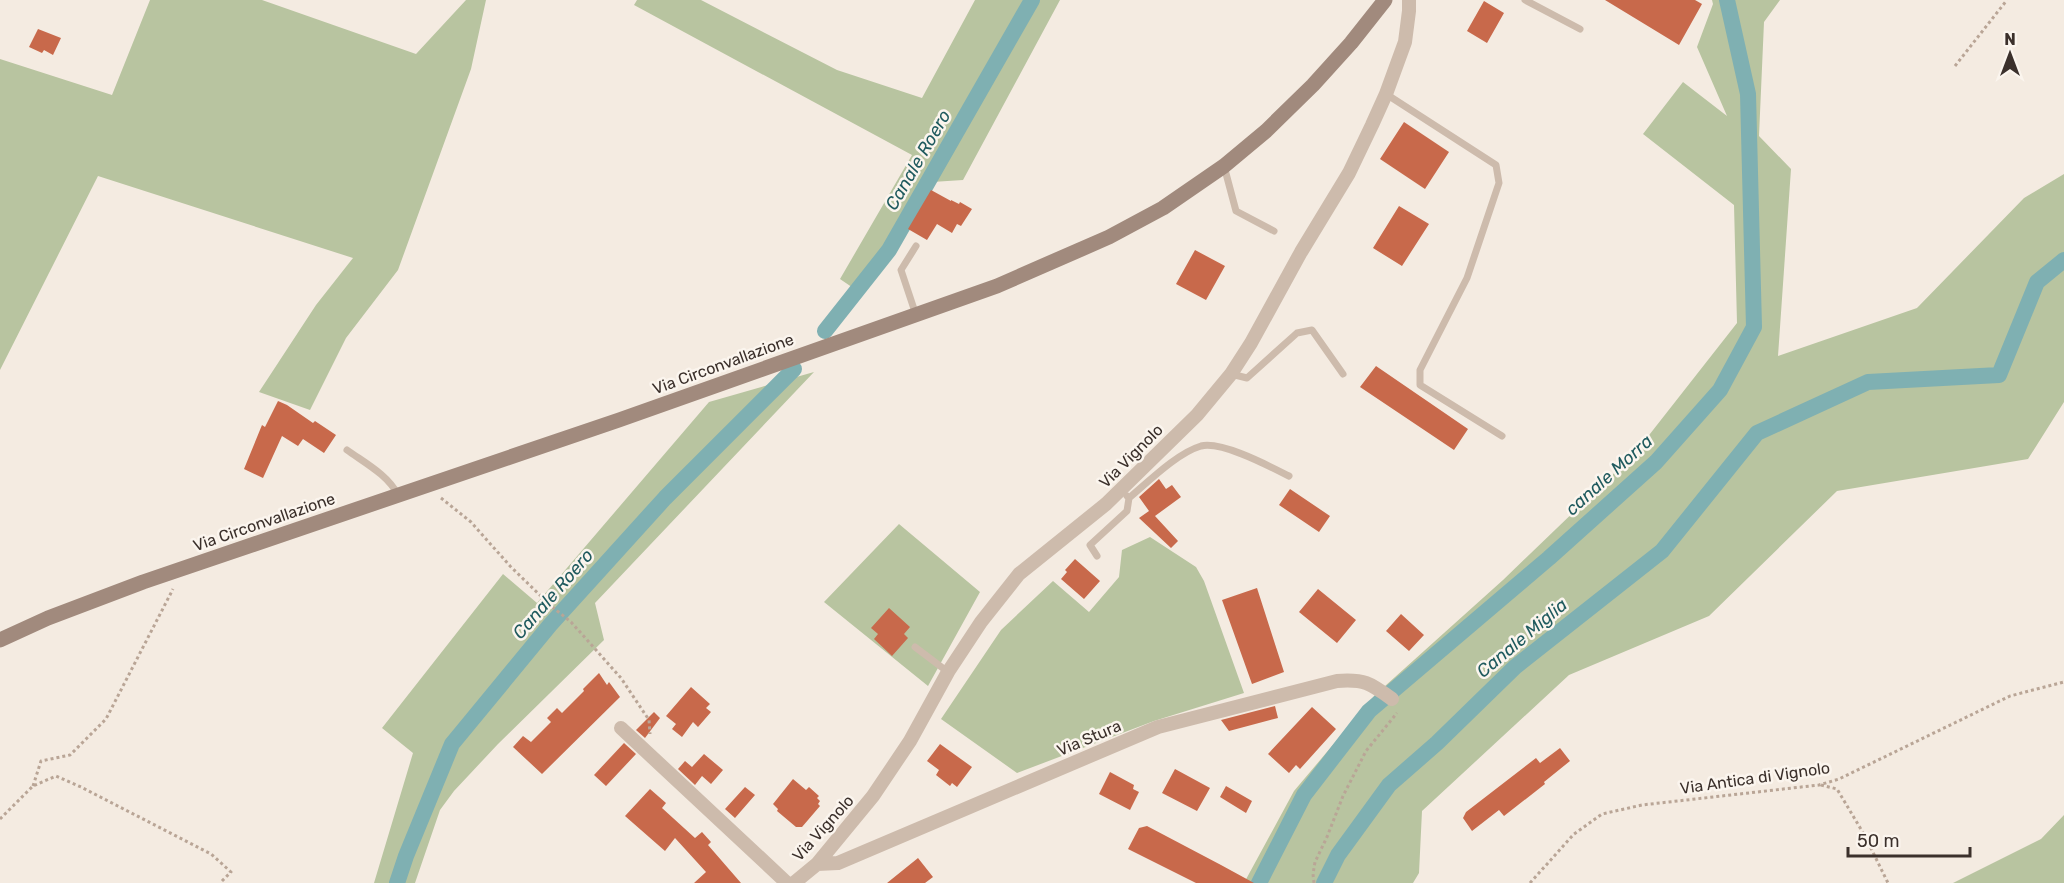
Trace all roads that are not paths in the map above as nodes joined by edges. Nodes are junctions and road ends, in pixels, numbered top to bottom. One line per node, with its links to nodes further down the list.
1 (1385, 0): 6 (main road, Via Circonvallazione)
2 (1409, 0): 5 (street, Via Vignolo)
3 (1525, 0): 4 (lane)
4 (1580, 29)
5 (1386, 94): 10 (street, Via Vignolo); 12 (lane)
6 (1224, 166): 7 (lane); 9 (main road, Via Circonvallazione)
7 (1274, 231)
8 (916, 246): 9 (lane)
9 (916, 315): 16 (main road, Via Circonvallazione)
10 (1231, 374): 11 (lane); 15 (street, Via Vignolo)
11 (1343, 374)
12 (1502, 436)
13 (347, 450): 16 (lane)
14 (1288, 476): 15 (lane)
15 (1125, 494): 17 (lane); 20 (street, Via Vignolo)
16 (398, 495): 18 (main road, Via Circonvallazione)
17 (1097, 556)
18 (0, 640)
19 (915, 646): 20 (lane)
20 (948, 672): 23 (street, Via Vignolo)
21 (1387, 695): 23 (street, Via Stura)
22 (621, 728): 24 (street, Via Vignolo)
23 (817, 864): 25 (street, Via Vignolo)
24 (787, 883)
25 (794, 883)

